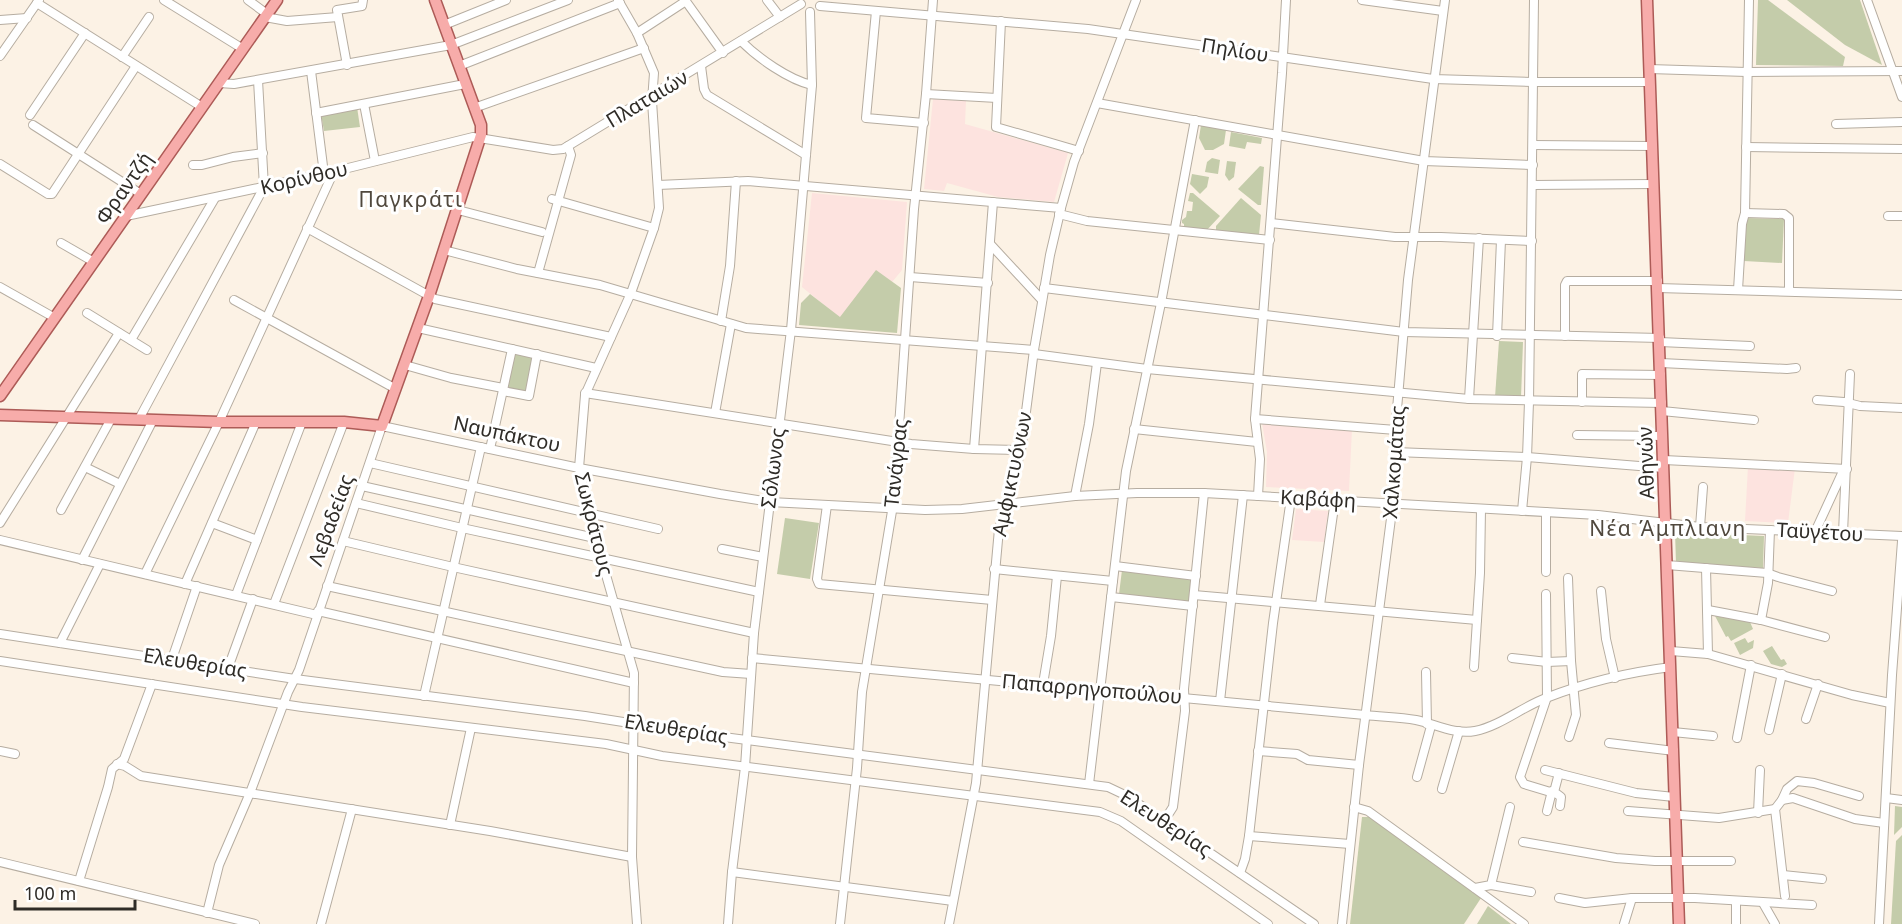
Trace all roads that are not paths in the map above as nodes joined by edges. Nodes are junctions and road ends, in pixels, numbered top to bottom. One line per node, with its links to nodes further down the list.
1 (165, 0): 41 (street)
2 (248, 0): 26 (street)
3 (277, 0): 26 (main road, Φραντζή)
4 (363, 0): 29 (street)
5 (435, 0): 34 (main road)
6 (506, 0): 34 (street)
7 (568, 0): 39 (street)
8 (767, 0): 30 (street)
9 (933, 0): 27 (street, Τανάγρας)
10 (1136, 0): 37 (street, Αμφικτυόνων)
11 (1286, 0): 45 (street)
12 (1362, 0): 24 (street)
13 (1445, 0): 24 (street, Χαλκομάτας)
14 (1534, 0): 57 (street)
15 (1647, 0): 50 (main road, Αθηνών)
16 (1749, 0): 53 (street)
17 (1867, 0): 52 (street)
18 (38, 1): 31 (street); 35 (street)
19 (619, 1): 36 (street, Σωκράτους); 48 (street)
20 (686, 1): 36 (street); 42 (street)
21 (801, 2): 25 (street); 30 (street, Πλαταιών)
22 (820, 3): 23 (street, Πηλίου); 25 (street)
23 (876, 11): 27 (street, Πηλίου); 73 (street)
24 (1443, 11): 54 (street, Χαλκομάτας)
25 (810, 12): 60 (street, Σόλωνος)
26 (266, 15): 29 (street); 41 (main road, Φραντζή)
27 (932, 15): 33 (street, Πηλίου); 61 (street, Τανάγρας)
28 (149, 17): 44 (street)
29 (338, 17): 46 (street)
30 (780, 17): 38 (street, Πλαταιών)
31 (27, 18): 32 (street); 43 (street)
32 (0, 20)
33 (1001, 21): 37 (street, Πηλίου); 64 (street)
34 (444, 25): 39 (main road)
35 (85, 33): 44 (street); 70 (street)
36 (637, 33): 40 (street, Σωκράτους)
37 (1124, 33): 45 (street, Πηλίου); 65 (street, Αμφικτυόνων)
38 (741, 41): 42 (street, Πλαταιών); 60 (street)
39 (451, 45): 46 (street); 48 (main road)
40 (644, 48): 62 (street, Σωκράτους); 68 (street)
41 (243, 49): 56 (main road, Φραντζή)
42 (723, 52): 49 (street, Πλαταιών)
43 (0, 56)
44 (122, 57): 47 (street)
45 (1283, 58): 54 (street, Πηλίου); 76 (street)
46 (347, 65): 51 (street)
47 (136, 66): 67 (street); 85 (street)
48 (459, 66): 59 (main road)
49 (701, 66): 62 (street, Πλαταιών); 86 (street)
50 (1649, 69): 53 (street); 58 (main road, Αθηνών)
51 (311, 71): 55 (street); 69 (street)
52 (1898, 71): 53 (street); 63 (street)
53 (1747, 72): 81 (street)
54 (1433, 79): 57 (street, Πηλίου); 88 (street, Χαλκομάτας)
55 (258, 80): 56 (street); 84 (street)
56 (219, 82): 67 (main road, Φραντζή)
57 (1532, 82): 58 (street, Πηλίου); 79 (street)
58 (1650, 82): 80 (main road, Αθηνών)
59 (465, 84): 66 (street); 68 (main road)
60 (812, 85): 86 (street, Σόλωνος)
61 (926, 94): 64 (street); 73 (street, Τανάγρας)
62 (652, 95): 78 (street, Πλαταιών); 97 (street, Σωκράτους)
63 (1902, 97)
64 (997, 98): 83 (street)
65 (1097, 103): 71 (street); 83 (street, Αμφικτυόνων)
66 (364, 104): 69 (street); 87 (street)
67 (202, 107): 100 (main road, Φραντζή)
68 (474, 108): 77 (main road)
69 (316, 113): 93 (street)
70 (30, 115)
71 (1196, 120): 76 (street); 114 (street)
72 (1902, 122): 74 (street)
73 (924, 123): 101 (street, Τανάγρας)
74 (1836, 124)
75 (33, 125): 85 (street)
76 (1277, 135): 88 (street); 111 (street)
77 (481, 137): 78 (street, Πλαταιών); 87 (street, Κορίνθου); 105 (main road, Λεβαδείας)
78 (568, 146): 103 (street)
79 (1533, 146): 80 (street); 91 (street)
80 (1652, 146): 96 (main road, Αθηνών)
81 (1746, 147): 82 (street); 107 (street)
82 (1902, 149)
83 (1079, 151): 106 (street, Αμφικτυόνων)
84 (262, 153): 90 (street); 99 (street)
85 (79, 155): 89 (street); 100 (street)
86 (806, 155): 98 (street, Σόλωνος)
87 (375, 161): 92 (street, Κορίνθου)
88 (1424, 161): 91 (street); 116 (street, Χαλκομάτας)
89 (0, 164)
90 (193, 165)
91 (1533, 165): 95 (street)
92 (334, 171): 93 (street, Κορίνθου); 112 (street)
93 (324, 174): 99 (street, Κορίνθου)
94 (736, 181): 97 (street); 98 (street); 143 (street)
95 (1533, 184): 96 (street); 120 (street)
96 (1653, 184): 128 (main road, Αθηνών)
97 (658, 185): 113 (street, Σωκράτους)
98 (803, 186): 101 (street); 146 (street, Σόλωνος)
99 (264, 187): 102 (street, Κορίνθου); 188 (street)
100 (141, 194): 108 (main road, Φραντζή)
101 (916, 196): 104 (street); 126 (street, Τανάγρας)
102 (215, 198): 108 (street, Κορίνθου); 155 (street)
103 (555, 200): 113 (street); 125 (street)
104 (993, 202): 106 (street); 122 (street)
105 (458, 210): 115 (street); 123 (main road, Λεβαδείας)
106 (1060, 211): 114 (street); 130 (street, Αμφικτυόνων)
107 (1745, 213): 131 (street); 132 (street)
108 (126, 216): 124 (main road, Φραντζή)
109 (1888, 216): 110 (street)
110 (1902, 216)
111 (1271, 223): 116 (street); 118 (street)
112 (307, 228): 135 (street); 141 (street)
113 (654, 228): 133 (street, Σωκράτους)
114 (1174, 231): 118 (street); 138 (street)
115 (542, 232)
116 (1415, 237): 117 (street); 147 (street, Χαλκομάτας)
117 (1479, 238): 119 (street); 149 (street)
118 (1270, 240): 140 (street)
119 (1501, 240): 120 (street); 150 (street)
120 (1532, 241): 151 (street)
121 (61, 243): 124 (street)
122 (991, 245): 127 (street); 137 (street)
123 (444, 250): 125 (street); 135 (main road, Λεβαδείας)
124 (94, 262): 142 (main road, Φραντζή)
125 (538, 273): 133 (street)
126 (910, 277): 127 (street); 154 (street, Τανάγρας)
127 (988, 283): 157 (street)
128 (1658, 284): 131 (street); 152 (street); 156 (main road, Αθηνών)
129 (0, 287): 142 (street)
130 (1044, 288): 137 (street, Αμφικτυόνων); 138 (street)
131 (1738, 290): 132 (street)
132 (1789, 291): 134 (street)
133 (631, 293): 143 (street); 153 (street, Σωκράτους)
134 (1902, 295)
135 (429, 296): 145 (main road, Λεβαδείας); 153 (street)
136 (234, 300): 141 (street)
137 (1042, 300): 161 (street, Αμφικτυόνων)
138 (1161, 303): 140 (street); 168 (street)
139 (87, 313): 148 (street)
140 (1263, 316): 147 (street); 171 (street)
141 (266, 317): 173 (street); 192 (street)
142 (55, 318): 176 (main road, Φραντζή)
143 (721, 321): 144 (street)
144 (731, 324): 146 (street); 184 (street)
145 (418, 328): 159 (street); 165 (main road, Λεβαδείας)
146 (791, 330): 154 (street); 196 (street, Σόλωνος)
147 (1404, 332): 149 (street); 175 (street, Χαλκομάτας)
148 (119, 333): 155 (street); 186 (street)
149 (1472, 335): 150 (street); 177 (street)
150 (1497, 336): 151 (street)
151 (1529, 336): 152 (street); 179 (street)
152 (1565, 336): 156 (street)
153 (611, 337): 166 (street, Σωκράτους)
154 (906, 339): 157 (street); 202 (street, Τανάγρας)
155 (131, 340): 160 (street)
156 (1660, 340): 158 (street); 164 (main road, Αθηνών)
157 (982, 346): 161 (street); 206 (street)
158 (1750, 346)
159 (512, 349): 162 (street); 172 (street)
160 (147, 350)
161 (1034, 352): 163 (street); 207 (street, Αμφικτυόνων)
162 (537, 354): 166 (street); 172 (street)
163 (1097, 363): 168 (street); 222 (street)
164 (1661, 363): 167 (street); 170 (main road, Αθηνών)
165 (405, 365): 172 (street); 173 (main road, Λεβαδείας)
166 (596, 368): 174 (street, Σωκράτους)
167 (1796, 368)
168 (1147, 369): 171 (street); 198 (street)
169 (1850, 374): 181 (street)
170 (1661, 375): 180 (street); 182 (main road, Αθηνών)
171 (1258, 380): 175 (street); 189 (street)
172 (503, 389): 205 (street)
173 (396, 390): 197 (main road, Λεβαδείας)
174 (585, 393): 184 (street); 213 (street, Σωκράτους)
175 (1398, 393): 177 (street); 199 (street, Χαλκομάτας)
176 (0, 396)
177 (1469, 399): 179 (street)
178 (1817, 400): 181 (street)
179 (1529, 402): 180 (street); 209 (street)
180 (1582, 402): 182 (street)
181 (1849, 404): 183 (street); 214 (street)
182 (1662, 407): 191 (street); 201 (main road, Αθηνών)
183 (1902, 408)
184 (715, 413): 196 (street)
185 (0, 415): 186 (main road, Ναυπάκτου)
186 (65, 418): 187 (main road, Ναυπάκτου); 239 (street)
187 (111, 419): 188 (main road, Ναυπάκτου); 212 (street)
188 (139, 419): 190 (main road, Ναυπάκτου)
189 (1254, 419): 199 (street); 203 (street)
190 (153, 420): 192 (main road, Ναυπάκτου); 215 (street)
191 (1754, 420)
192 (219, 422): 193 (main road, Ναυπάκτου); 265 (street)
193 (256, 422): 194 (main road, Ναυπάκτου); 240 (street)
194 (302, 422): 195 (main road, Ναυπάκτου); 249 (street)
195 (344, 422): 197 (main road, Ναυπάκτου); 286 (street)
196 (779, 423): 202 (street); 226 (street, Σόλωνος)
197 (382, 426): 204 (street, Ναυπάκτου); 210 (street, Λεβαδείας)
198 (1134, 429): 203 (street); 219 (street)
199 (1396, 430): 208 (street, Χαλκομάτας)
200 (1578, 435): 201 (street)
201 (1663, 436): 211 (main road, Αθηνών)
202 (899, 441): 206 (street); 232 (street, Τανάγρας)
203 (1257, 442): 223 (street)
204 (480, 447): 205 (street, Ναυπάκτου); 217 (street)
205 (490, 449): 213 (street, Ναυπάκτου)
206 (974, 449): 207 (street)
207 (1022, 450): 228 (street, Αμφικτυόνων)
208 (1395, 452): 209 (street); 229 (street, Χαλκομάτας)
209 (1527, 457): 211 (street); 235 (street)
210 (370, 463): 216 (street, Λεβαδείας); 217 (street)
211 (1664, 464): 214 (street); 238 (main road, Αθηνών)
212 (85, 467): 215 (street); 234 (street)
213 (579, 468): 226 (street, Ναυπάκτου); 236 (street, Σωκράτους)
214 (1846, 469): 245 (street); 246 (street)
215 (120, 484): 256 (street)
216 (362, 486): 227 (street, Λεβαδείας); 231 (street)
217 (471, 487): 231 (street); 236 (street)
218 (1703, 487): 241 (street)
219 (1123, 493): 220 (street, Καβάφη); 222 (street, Καβάφη); 259 (street)
220 (1204, 494): 221 (street, Καβάφη); 267 (street)
221 (1243, 495): 223 (street, Καβάφη); 281 (street)
222 (1075, 496): 228 (street, Καβάφη)
223 (1258, 496): 224 (street, Καβάφη)
224 (1291, 498): 225 (street, Καβάφη); 284 (street)
225 (1335, 500): 229 (street, Καβάφη); 288 (street)
226 (770, 502): 230 (street, Ναυπάκτου); 254 (street, Σόλωνος)
227 (356, 503): 242 (street); 250 (street, Λεβαδείας)
228 (1005, 503): 232 (street, Ναυπάκτου); 262 (street, Αμφικτυόνων)
229 (1392, 504): 233 (street, Καβάφη); 291 (street, Χαλκομάτας)
230 (827, 505): 232 (street, Ναυπάκτου); 273 (street)
231 (466, 509): 242 (street); 248 (street)
232 (892, 509): 273 (street, Τανάγρας)
233 (1481, 509): 235 (street, Καβάφη); 293 (street)
234 (61, 510)
235 (1522, 511): 237 (street, Καβάφη)
236 (588, 512): 243 (street); 248 (street, Σωκράτους)
237 (1546, 512): 238 (street, Καβάφη); 263 (street)
238 (1666, 522): 241 (street, Ταϋγέτου); 258 (main road, Αθηνών)
239 (0, 523)
240 (212, 523): 249 (street); 270 (street)
241 (1700, 527): 244 (street, Ταϋγέτου)
242 (462, 528): 255 (street); 260 (street)
243 (658, 529)
244 (1770, 530): 245 (street, Ταϋγέτου); 264 (street)
245 (1815, 532): 246 (street, Ταϋγέτου)
246 (1843, 533): 247 (street, Ταϋγέτου)
247 (1902, 536)
248 (596, 538): 255 (street, Σωκράτους)
249 (257, 540): 278 (street)
250 (343, 540): 260 (street); 271 (street, Λεβαδείας)
251 (1902, 541): 317 (street)
252 (1, 542): 256 (street)
253 (722, 549): 254 (street)
254 (763, 557): 274 (street, Σόλωνος)
255 (602, 558): 274 (street); 285 (street, Σωκράτους)
256 (82, 560): 257 (street)
257 (100, 564): 265 (street); 299 (street)
258 (1667, 565): 261 (street); 300 (main road, Αθηνών)
259 (1115, 566): 267 (street); 269 (street)
260 (453, 567): 285 (street); 289 (street)
261 (1706, 568): 264 (street); 290 (street)
262 (994, 569): 266 (street); 283 (street, Αμφικτυόνων)
263 (1546, 572)
264 (1767, 573): 276 (street); 294 (street)
265 (145, 574): 270 (street)
266 (1057, 576): 269 (street); 324 (street)
267 (1196, 576): 279 (street)
268 (1568, 578): 307 (street)
269 (1113, 581): 280 (street)
270 (185, 584): 272 (street)
271 (327, 585): 289 (street); 292 (street, Λεβαδείας)
272 (197, 586): 278 (street); 305 (street)
273 (878, 590): 283 (street); 313 (street, Τανάγρας)
274 (759, 591): 295 (street, Σόλωνος)
275 (1601, 591): 319 (street)
276 (1832, 591)
277 (1546, 594): 308 (street)
278 (236, 595): 282 (street)
279 (1194, 595): 281 (street); 287 (street)
280 (1112, 597): 287 (street); 327 (street)
281 (1232, 598): 284 (street); 331 (street)
282 (253, 599): 286 (street); 312 (street)
283 (992, 600): 321 (street, Αμφικτυόνων)
284 (1275, 602): 288 (street); 334 (street)
285 (615, 603): 295 (street); 301 (street, Σωκράτους)
286 (274, 604): 292 (street)
287 (1193, 606): 330 (street)
288 (1320, 606): 291 (street)
289 (443, 610): 298 (street); 301 (street)
290 (1708, 610): 294 (street); 302 (street)
291 (1378, 611): 293 (street); 335 (street, Χαλκομάτας)
292 (317, 613): 298 (street); 320 (street, Λεβαδείας)
293 (1477, 620): 310 (street)
294 (1761, 620): 297 (street)
295 (754, 633): 303 (street, Σόλωνος)
296 (0, 634): 299 (street, Ελευθερίας)
297 (1825, 637)
298 (436, 639): 322 (street); 328 (street)
299 (60, 643): 305 (street, Ελευθερίας)
300 (1671, 651): 302 (street); 311 (main road, Αθηνών)
301 (629, 652): 316 (street); 322 (street, Σωκράτους)
302 (1708, 654): 309 (street)
303 (752, 658): 313 (street, Παπαρρηγοπούλου); 316 (street, Σόλωνος)
304 (1512, 658): 308 (street)
305 (172, 659): 312 (street, Ελευθερίας)
306 (0, 661): 323 (street, Ελευθερίας)
307 (1571, 661): 308 (street); 326 (street)
308 (1547, 662): 329 (street)
309 (1751, 665): 315 (street); 345 (street)
310 (1474, 667)
311 (1671, 667): 319 (street, Παπαρρηγοπούλου); 342 (main road, Αθηνών)
312 (228, 668): 320 (street, Ελευθερίας)
313 (866, 669): 321 (street, Παπαρρηγοπούλου); 353 (street, Τανάγρας)
314 (1426, 672): 338 (street)
315 (1782, 674): 325 (street); 340 (street)
316 (751, 675): 346 (street, Σόλωνος)
317 (1892, 675): 318 (street); 332 (street)
318 (1902, 675)
319 (1616, 678): 326 (street, Παπαρρηγοπούλου)
320 (295, 679): 328 (street, Ελευθερίας); 333 (street, Λεβαδείας)
321 (985, 679): 324 (street, Παπαρρηγοπούλου); 357 (street, Αμφικτυόνων)
322 (634, 683): 337 (street, Σωκράτους)
323 (152, 684): 333 (street, Ελευθερίας); 354 (street)
324 (1043, 684): 327 (street, Παπαρρηγοπούλου)
325 (1818, 684): 332 (street); 336 (street)
326 (1573, 689): 329 (street, Παπαρρηγοπούλου); 344 (street)
327 (1101, 690): 330 (street, Παπαρρηγοπούλου); 363 (street)
328 (424, 696): 337 (street, Ελευθερίας)
329 (1547, 697): 341 (street, Παπαρρηγοπούλου); 365 (street)
330 (1184, 698): 331 (street, Παπαρρηγοπούλου); 382 (street)
331 (1220, 701): 334 (street, Παπαρρηγοπούλου)
332 (1890, 703): 370 (street)
333 (284, 704): 339 (street, Ελευθερίας); 366 (street, Λεβαδείας)
334 (1263, 705): 335 (street, Παπαρρηγοπούλου); 350 (street)
335 (1365, 715): 338 (street, Παπαρρηγοπούλου); 355 (street, Χαλκομάτας)
336 (1806, 719)
337 (634, 724): 346 (street, Ελευθερίας); 348 (street, Σωκράτους)
338 (1429, 725): 341 (street, Παπαρρηγοπούλου); 361 (street)
339 (471, 728): 348 (street, Ελευθερίας); 384 (street)
340 (1769, 730)
341 (1459, 731): 364 (street)
342 (1673, 732): 343 (street); 351 (main road, Αθηνών)
343 (1713, 736)
344 (1569, 737)
345 (1737, 738)
346 (747, 740): 353 (street, Ελευθερίας); 356 (street, Σόλωνος)
347 (1609, 743): 351 (street)
348 (634, 750): 356 (street, Ελευθερίας); 388 (street, Σωκράτους)
349 (0, 751): 352 (street)
350 (1258, 751): 355 (street); 385 (street)
351 (1674, 751): 369 (main road, Αθηνών)
352 (15, 754)
353 (858, 755): 357 (street, Ελευθερίας); 362 (street, Τανάγρας)
354 (117, 764): 366 (street); 396 (street)
355 (1359, 765): 374 (street, Χαλκομάτας)
356 (745, 767): 362 (street, Ελευθερίας); 392 (street, Σόλωνος)
357 (978, 769): 363 (street, Ελευθερίας); 367 (street, Αμφικτυόνων)
358 (1545, 770): 360 (street)
359 (1760, 770): 381 (street)
360 (1559, 773): 365 (street); 369 (street)
361 (1417, 777)
362 (856, 780): 367 (street, Ελευθερίας); 397 (street, Τανάγρας)
363 (1089, 784): 382 (street, Ελευθερίας)
364 (1442, 789)
365 (1553, 792): 373 (street); 378 (street)
366 (250, 793): 376 (street); 410 (street, Λεβαδείας)
367 (974, 796): 406 (street, Αμφικτυόνων); 417 (street, Ελευθερίας)
368 (1859, 796): 371 (street)
369 (1674, 797): 380 (main road, Αθηνών)
370 (1886, 798): 372 (street); 383 (street)
371 (1782, 800): 377 (street); 383 (street)
372 (1902, 800)
373 (1560, 806)
374 (1354, 807): 387 (street, Χαλκομάτας); 399 (street)
375 (1509, 807): 398 (street)
376 (352, 809): 384 (street); 412 (street)
377 (1774, 809): 381 (street); 394 (street)
378 (1547, 811)
379 (1628, 811): 380 (street)
380 (1675, 813): 381 (street); 389 (main road, Αθηνών)
381 (1758, 813)
382 (1164, 821): 393 (street, Ελευθερίας)
383 (1884, 823): 425 (street)
384 (450, 825): 388 (street)
385 (1249, 836): 387 (street); 393 (street)
386 (1523, 842): 389 (street)
387 (1350, 844): 419 (street, Χαλκομάτας)
388 (632, 857): 413 (street, Σωκράτους)
389 (1677, 860): 390 (street); 401 (main road, Αθηνών)
390 (1731, 861)
391 (0, 862): 396 (street)
392 (732, 872): 397 (street); 414 (street, Σόλωνος)
393 (1239, 873): 418 (street, Ελευθερίας)
394 (1783, 875): 395 (street); 402 (street)
395 (1822, 879)
396 (79, 881): 410 (street)
397 (843, 885): 406 (street); 415 (street, Τανάγρας)
398 (1491, 885): 399 (street); 400 (street)
399 (1475, 888): 420 (street)
400 (1531, 892)
401 (1678, 897): 404 (street); 405 (street); 422 (main road, Αθηνών)
402 (1785, 897)
403 (1559, 898): 404 (street)
404 (1632, 898): 421 (street)
405 (1737, 898): 407 (street); 408 (street); 423 (street)
406 (953, 901): 416 (street, Αμφικτυόνων)
407 (1763, 903): 408 (street); 424 (street)
408 (1774, 903): 409 (street)
409 (1812, 905)
410 (207, 913): 411 (street)
411 (255, 924)
412 (321, 924)
413 (637, 924)
414 (728, 924)
415 (840, 924)
416 (949, 924)
417 (1268, 924)
418 (1314, 924)
419 (1342, 924)
420 (1524, 924)
421 (1624, 924)
422 (1679, 924)
423 (1736, 924)
424 (1775, 924)
425 (1879, 924)

